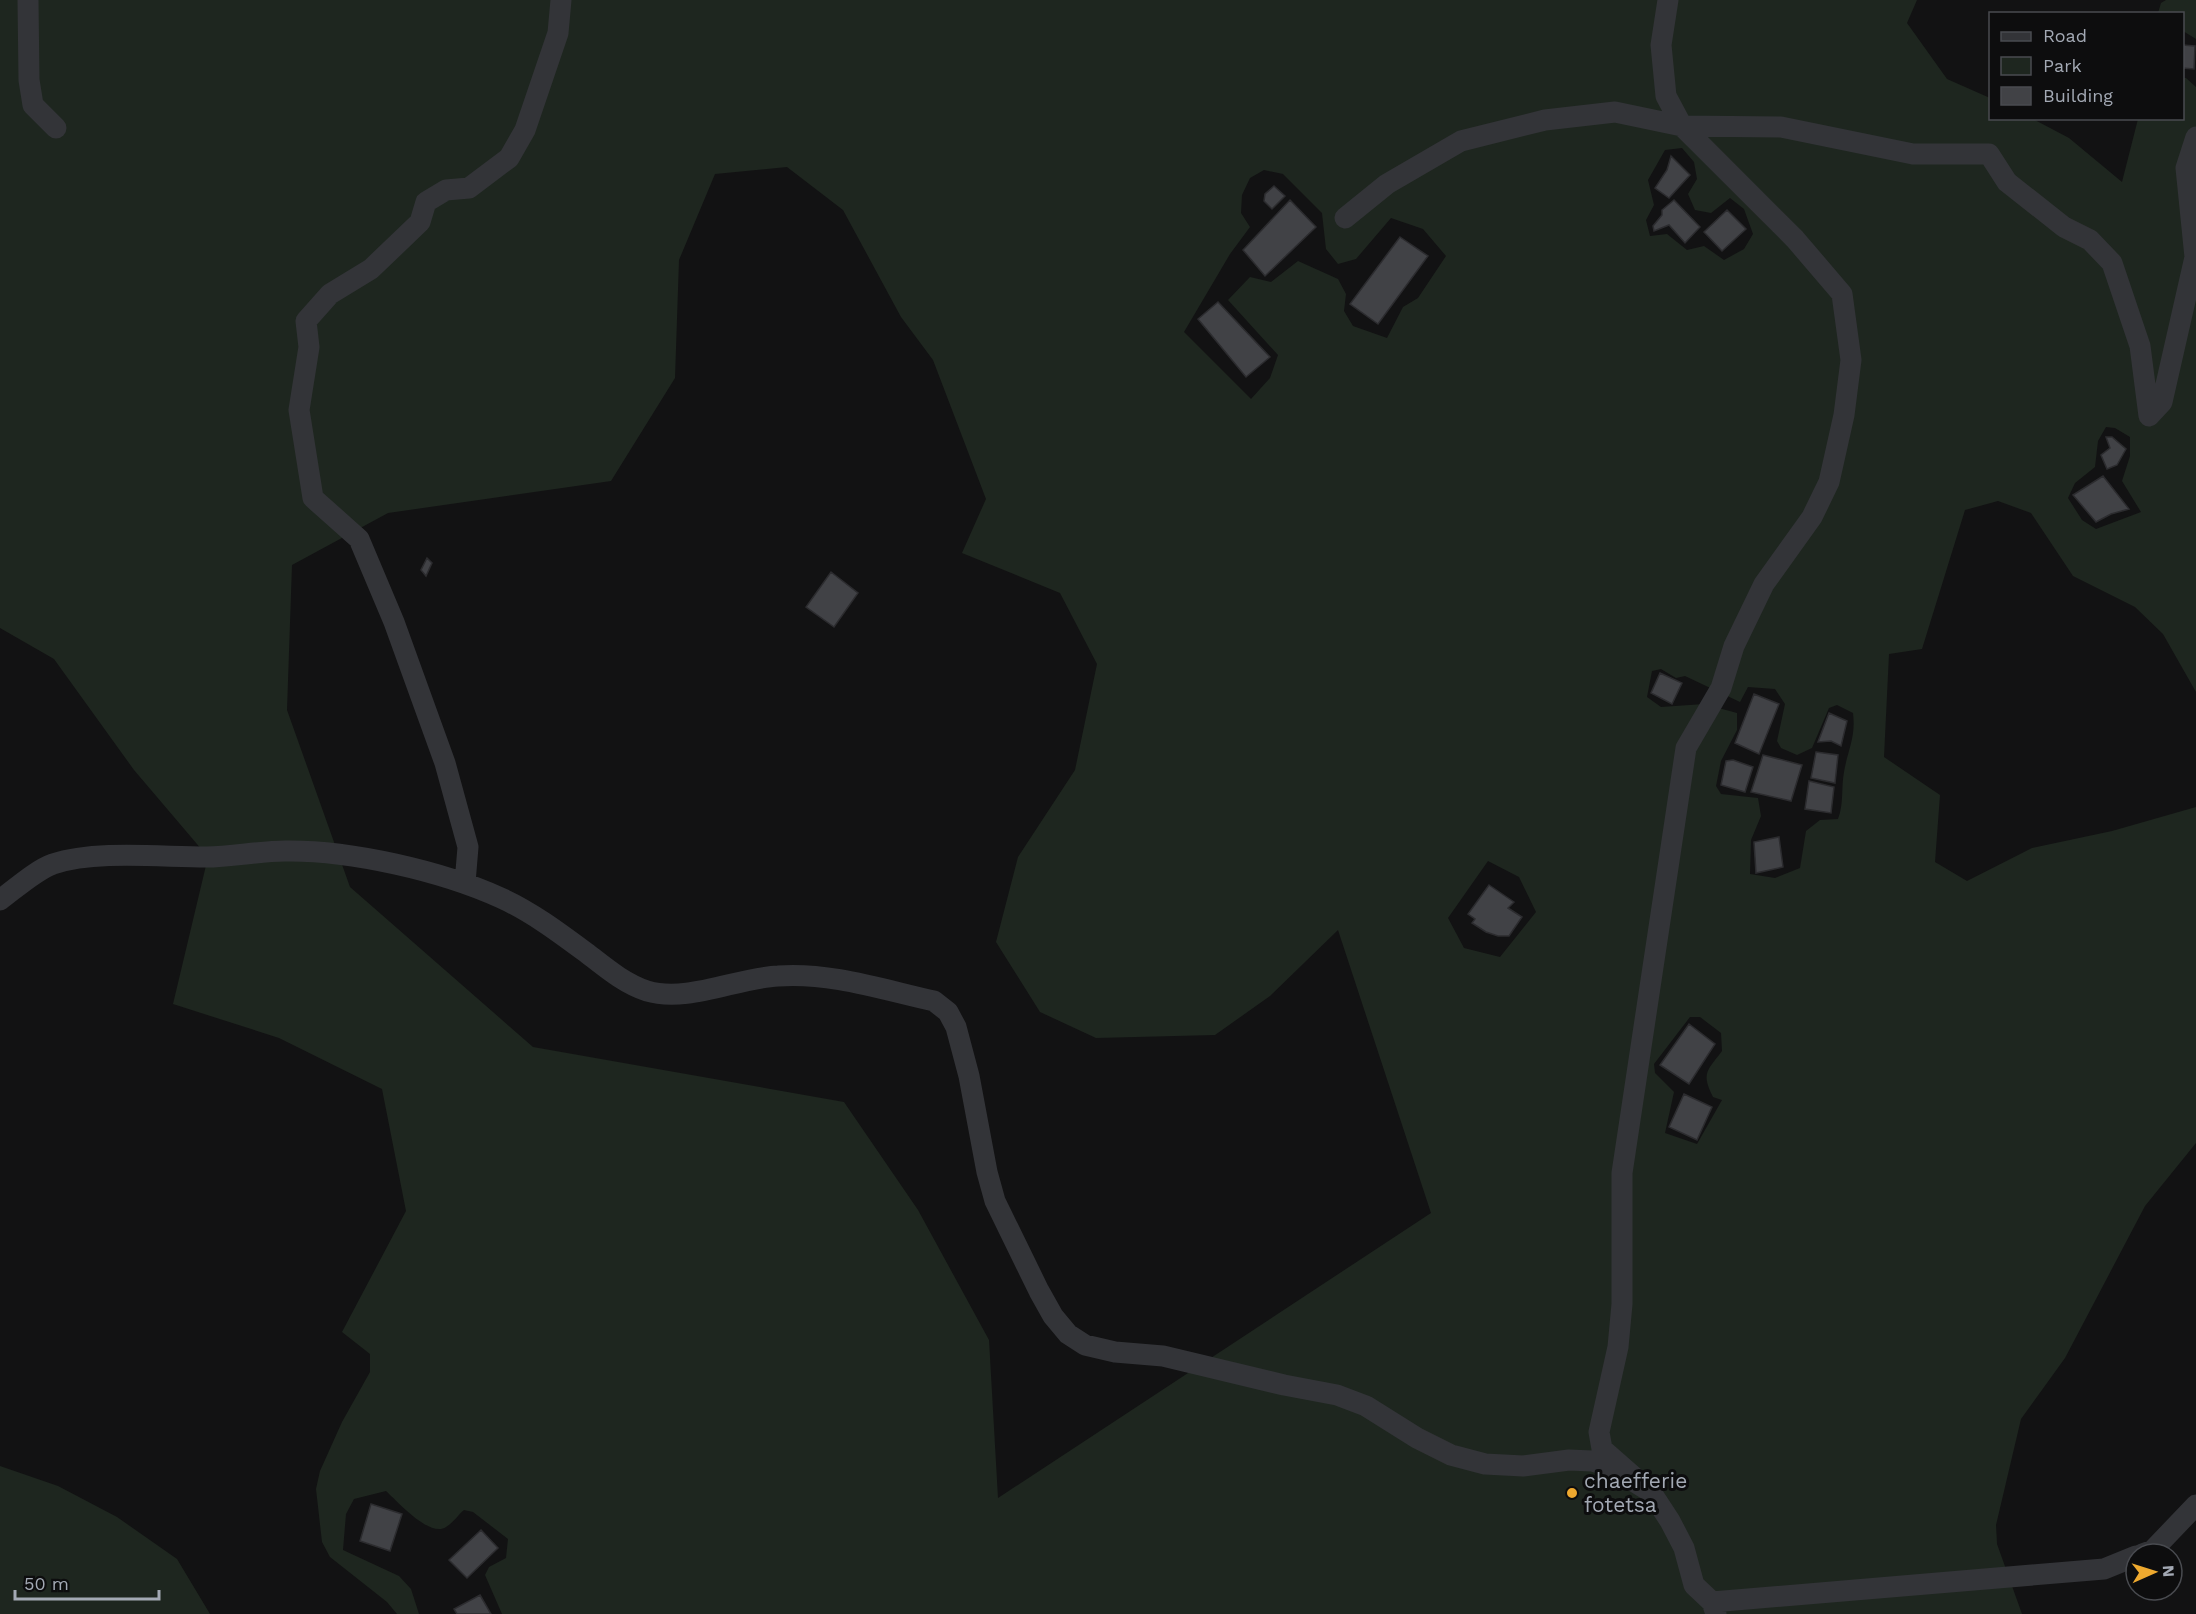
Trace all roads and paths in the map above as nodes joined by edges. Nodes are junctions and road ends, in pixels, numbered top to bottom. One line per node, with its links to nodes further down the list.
1 (28, 0): 5 (street)
2 (561, 0): 8 (street)
3 (1668, 0): 4 (street)
4 (1682, 126): 6 (street); 7 (street); 10 (street)
5 (56, 128)
6 (2196, 137)
7 (1345, 218)
8 (465, 883): 9 (street); 10 (street)
9 (0, 900)
10 (1651, 1492): 14 (street)
11 (2196, 1505): 12 (street)
12 (2160, 1542)
13 (2124, 1561): 14 (street)
14 (1714, 1608)

